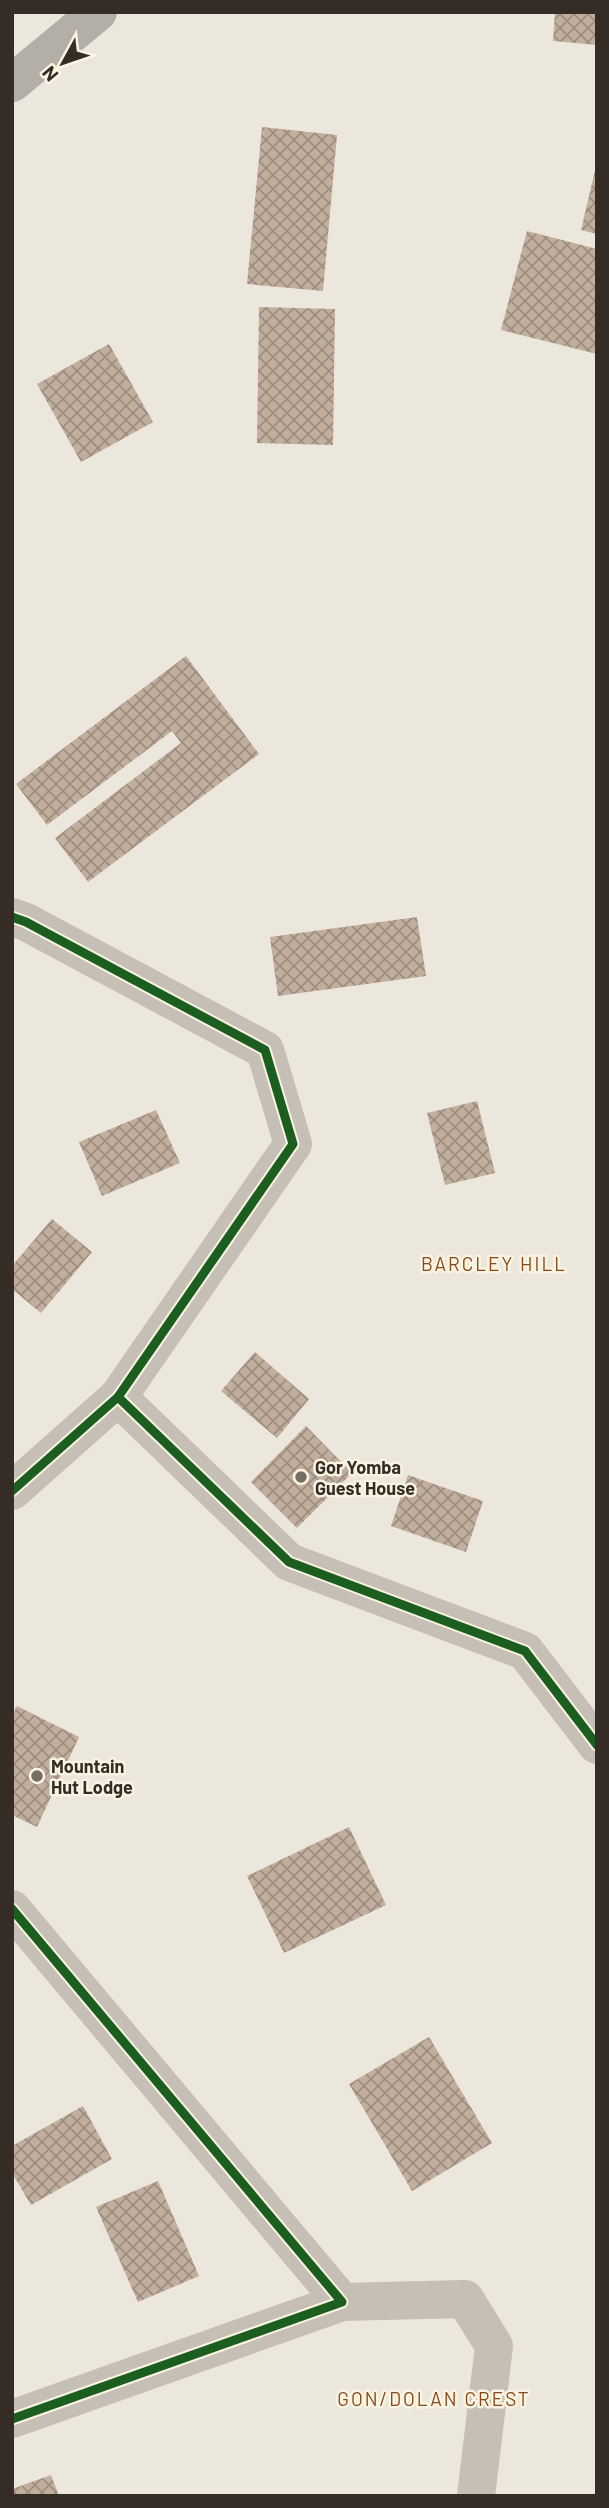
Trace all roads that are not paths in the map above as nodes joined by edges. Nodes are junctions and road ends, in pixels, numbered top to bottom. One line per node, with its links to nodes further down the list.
1 (98, 12): 2 (main road)
2 (12, 83)
3 (12, 917): 4 (street)
4 (118, 1397): 5 (street); 6 (street)
5 (12, 1491)
6 (597, 1745)
7 (12, 1909): 8 (street)
8 (342, 2302): 9 (street); 10 (street)
9 (12, 2419)
10 (476, 2496)

